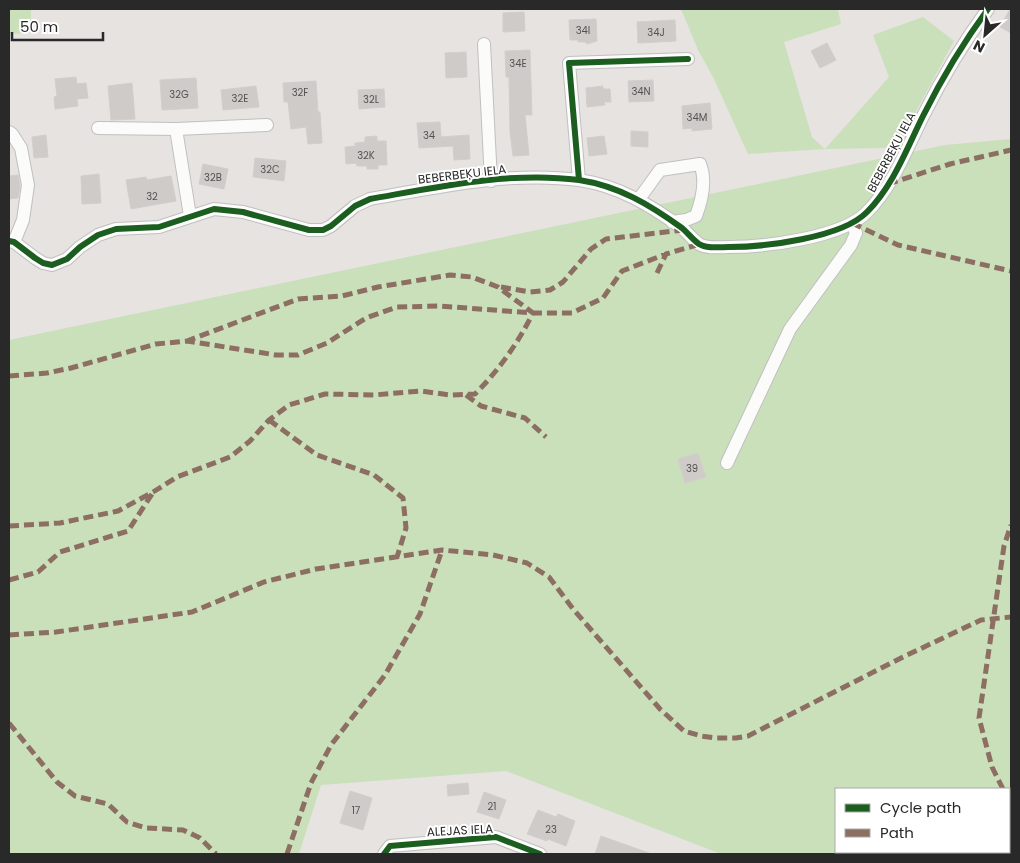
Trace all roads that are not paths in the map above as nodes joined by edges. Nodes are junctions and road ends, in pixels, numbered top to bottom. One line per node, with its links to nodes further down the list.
1 (988, 9): 13 (street, BEBERBEĶU IELA)
2 (484, 44): 9 (street)
3 (688, 59): 8 (street)
4 (267, 125): 6 (street)
5 (98, 128): 6 (street)
6 (176, 129): 11 (street)
7 (9, 132): 14 (street)
8 (579, 180): 9 (street, BEBERBEĶU IELA); 10 (street, BEBERBEĶU IELA)
9 (491, 181): 11 (street, BEBERBEĶU IELA)
10 (639, 199): 12 (street, BEBERBEĶU IELA); 12 (street)
11 (190, 216): 14 (street, BEBERBEĶU IELA)
12 (672, 222): 13 (street, BEBERBEĶU IELA)
13 (852, 223): 15 (street)
14 (11, 242)
15 (727, 463)
16 (384, 854): 17 (street, ALEJAS IELA)
17 (540, 854)

